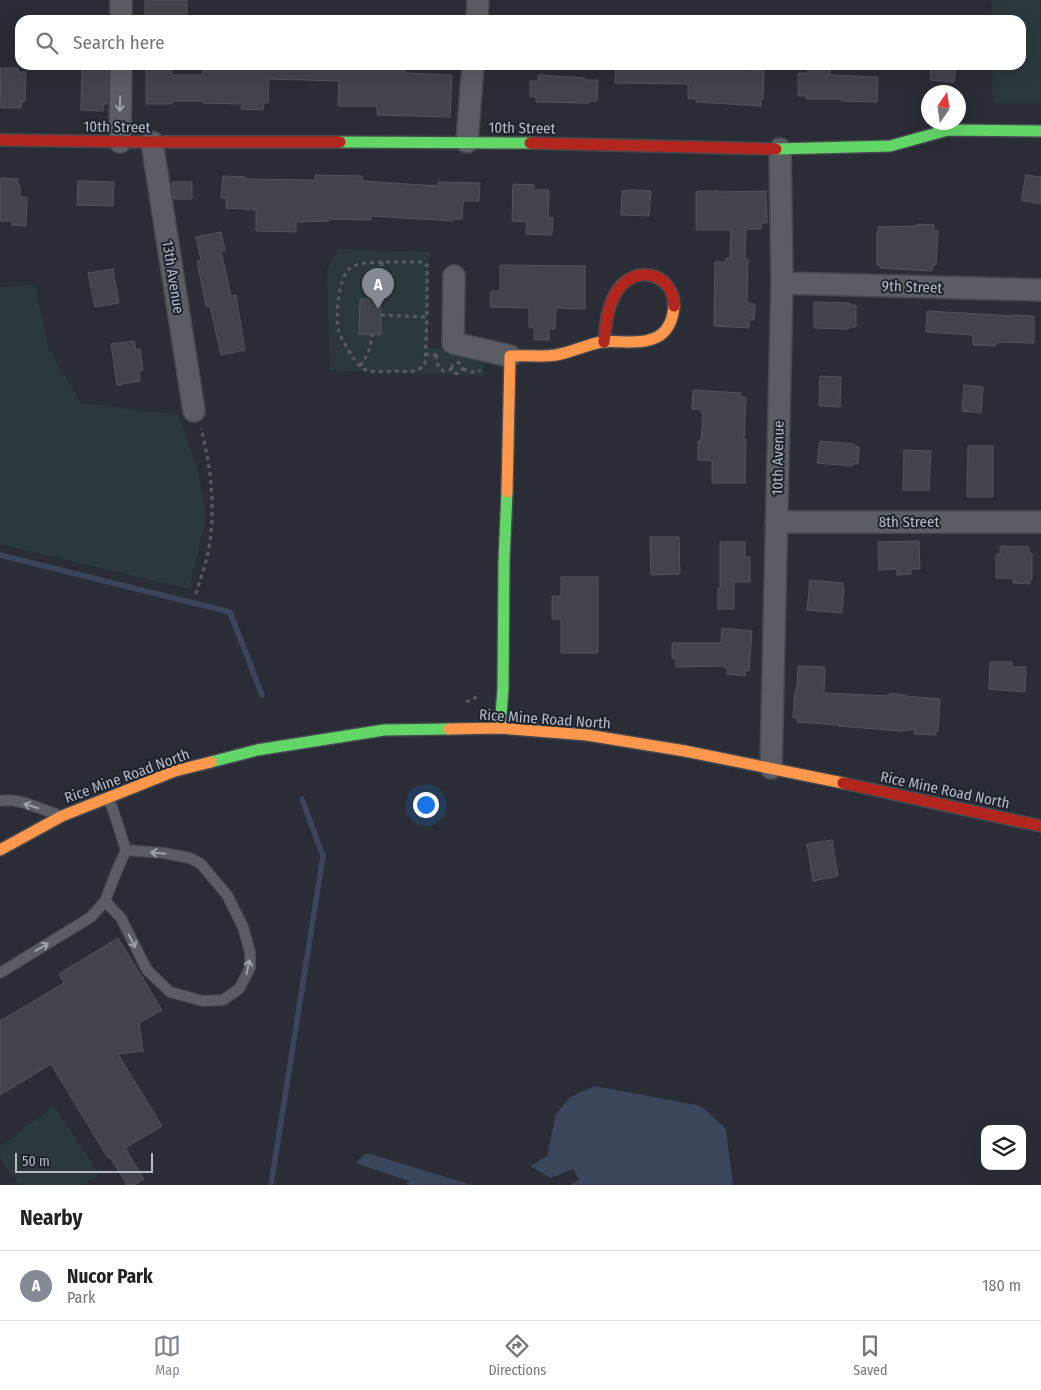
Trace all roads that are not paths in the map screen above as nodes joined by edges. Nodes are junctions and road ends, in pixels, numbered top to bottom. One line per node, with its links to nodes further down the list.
1 (122, 0): 3 (street)
2 (478, 0): 4 (street)
3 (121, 15)
4 (477, 15)
5 (121, 70): 9 (street, one-way to 9)
6 (473, 70): 11 (street)
7 (1041, 132): 12 (street, 10th Street)
8 (0, 140): 9 (street, 10th Street)
9 (120, 142): 10 (street, 10th Street)
10 (152, 142): 11 (street, 10th Street); 18 (street, 13th Avenue)
11 (467, 142): 12 (street, 10th Street)
12 (780, 149): 14 (street, 10th Avenue)
13 (454, 276): 17 (street)
14 (782, 284): 15 (street, 9th Street); 19 (street, 10th Avenue)
15 (1041, 290)
16 (604, 342): 16 (street); 17 (street)
17 (510, 356): 21 (street)
18 (194, 411)
19 (776, 522): 20 (street, 8th Street); 22 (street, 10th Avenue)
20 (1041, 522)
21 (500, 728): 22 (street, Rice Mine Road North); 23 (street, Rice Mine Road North)
22 (771, 768): 26 (street, Rice Mine Road North)
23 (108, 797): 25 (street, Rice Mine Road North); 28 (lane)
24 (0, 801): 25 (lane, one-way to 24)
25 (62, 816): 27 (street, Rice Mine Road North)
26 (1041, 826)
27 (0, 850)
28 (126, 850): 29 (lane); 29 (lane, one-way to 28)
29 (105, 901): 30 (lane, one-way to 29)
30 (0, 972)

